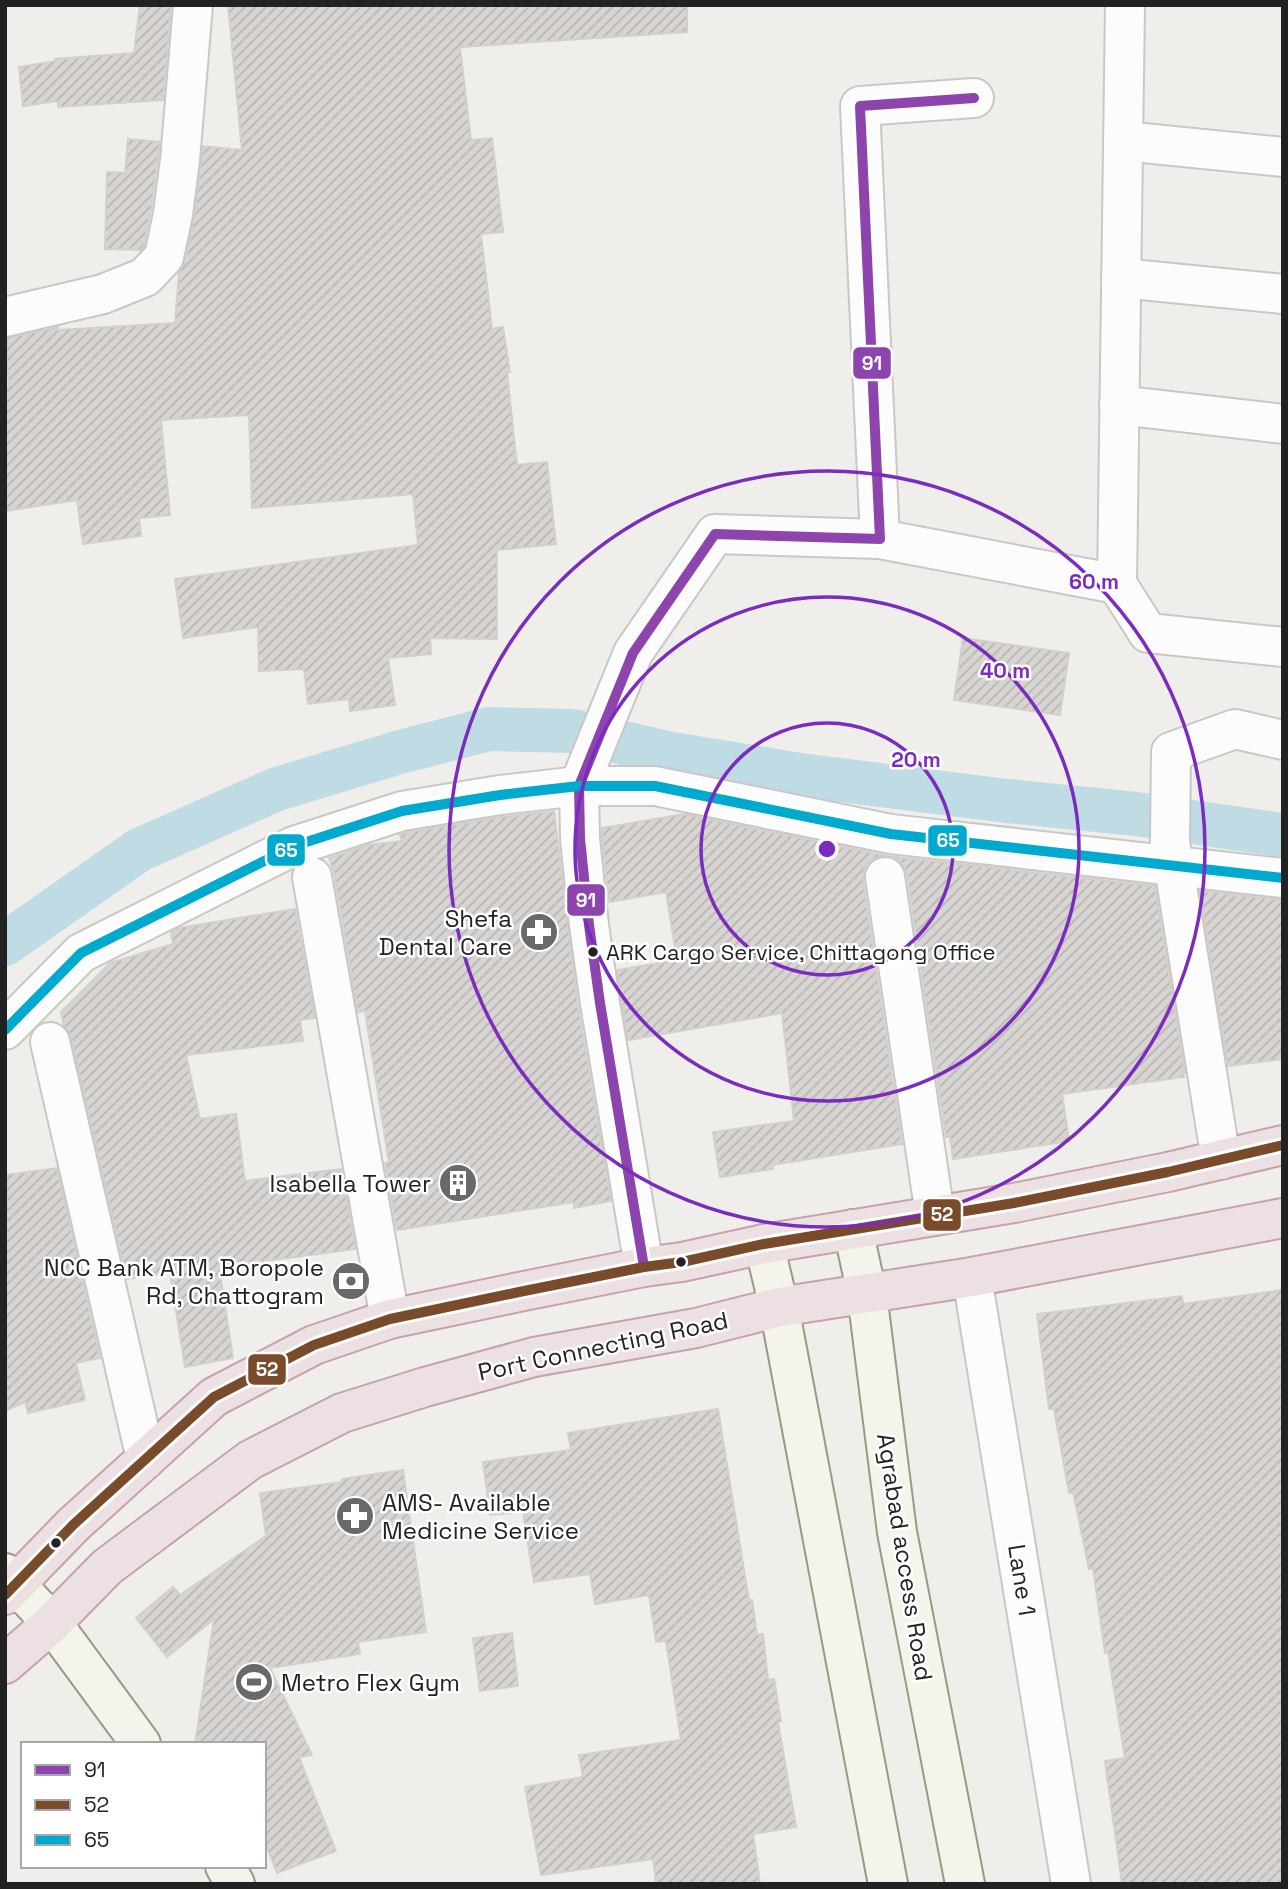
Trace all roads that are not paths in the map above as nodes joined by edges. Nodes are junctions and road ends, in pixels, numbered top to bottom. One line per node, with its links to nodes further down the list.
1 (193, 5): 8 (street)
2 (1125, 5): 4 (street)
3 (974, 98): 11 (street)
4 (1123, 141): 5 (street); 6 (street)
5 (1283, 157)
6 (1121, 278): 7 (street); 9 (street)
7 (1283, 294)
8 (5, 317)
9 (1119, 405): 10 (street); 12 (street)
10 (1283, 424)
11 (880, 539): 12 (street); 15 (street)
12 (1117, 584): 13 (street)
13 (1283, 647)
14 (1283, 740): 22 (street)
15 (579, 786): 18 (street); 19 (street); 27 (street)
16 (312, 877): 31 (street)
17 (885, 877): 23 (street)
18 (1283, 878)
19 (5, 1030)
20 (50, 1042): 32 (street)
21 (1283, 1145): 22 (highway)
22 (1221, 1160): 23 (highway)
23 (935, 1215): 25 (highway)
24 (1283, 1218): 28 (highway, Port Connecting Road)
25 (853, 1229): 26 (highway); 29 (main road, Agrabad access Road)
26 (764, 1244): 27 (highway); 30 (main road)
27 (643, 1267): 31 (highway)
28 (972, 1277): 29 (highway, Port Connecting Road); 41 (street, Lane 1)
29 (867, 1294): 30 (highway, Port Connecting Road); 40 (main road, Agrabad access Road)
30 (779, 1307): 34 (highway, Port Connecting Road); 39 (main road)
31 (390, 1319): 32 (highway)
32 (146, 1459): 33 (highway)
33 (9, 1585): 34 (main road)
34 (52, 1623): 35 (highway, Port Connecting Road); 36 (main road)
35 (5, 1664)
36 (130, 1729)
37 (226, 1868): 38 (main road)
38 (235, 1884)
39 (888, 1884)
40 (965, 1884)
41 (1071, 1884)

